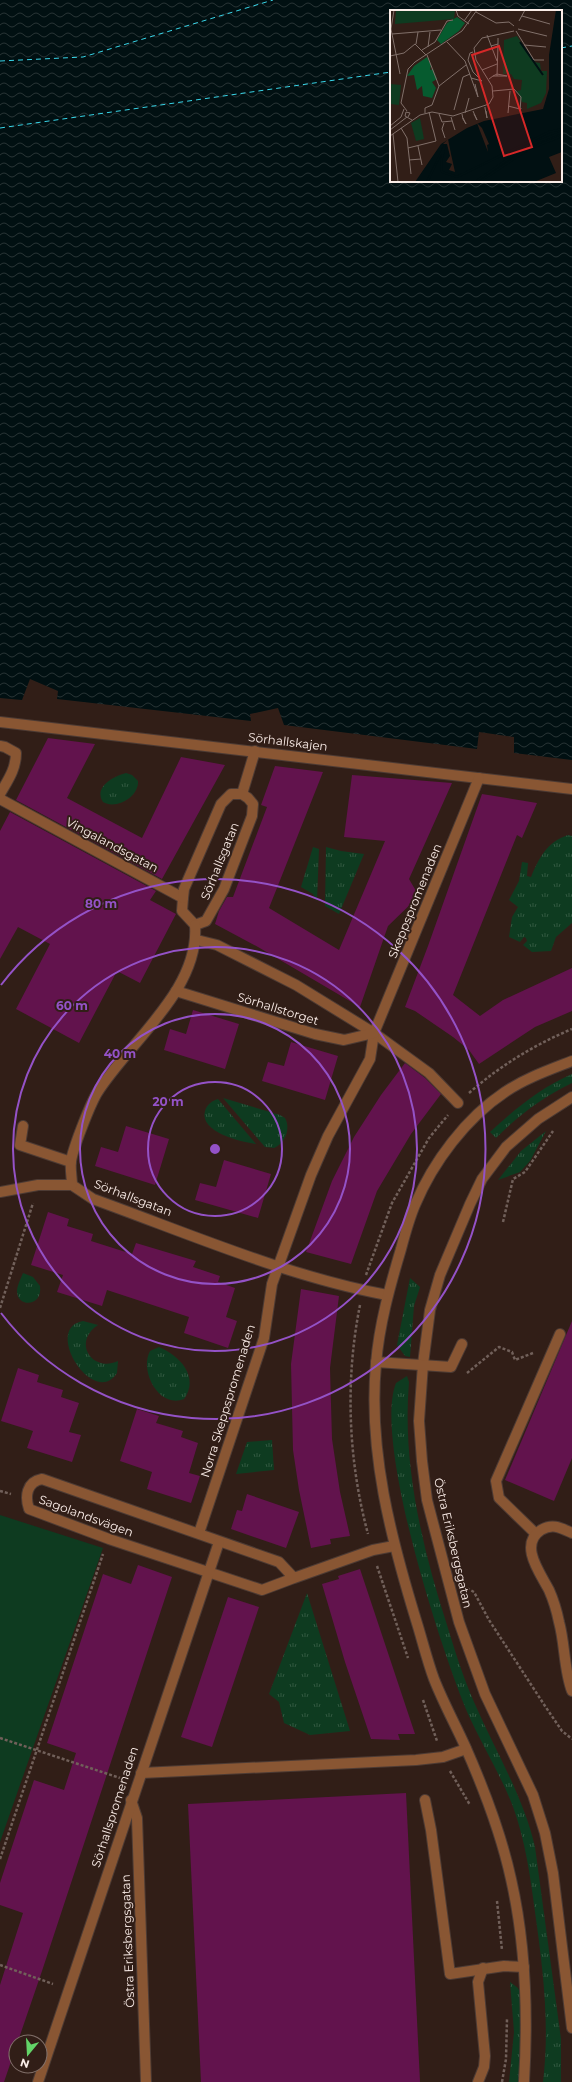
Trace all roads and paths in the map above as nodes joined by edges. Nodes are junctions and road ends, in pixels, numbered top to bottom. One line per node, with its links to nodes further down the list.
1 (0, 722): 3 (street, Sörhallskajen)
2 (0, 746): 6 (street)
3 (255, 751): 4 (street, Sörhallskajen); 7 (street)
4 (479, 778): 5 (street, Sörhallskajen); 13 (street, Skeppspromenaden)
5 (572, 789)
6 (0, 794)
7 (242, 794): 9 (street, Sörhallsgatan); 10 (street, Sörhallsgatan)
8 (0, 799): 9 (street, Vingalandsgatan)
9 (183, 898): 10 (street)
10 (195, 925): 11 (street)
11 (197, 940): 12 (street); 13 (street, Sörhallstorget)
12 (176, 991): 13 (street, Sörhallstorget); 19 (street)
13 (374, 1033): 16 (street, Sörhallstorget); 24 (street, Norra Skeppspromenaden)
14 (572, 1061): 25 (street)
15 (572, 1097): 31 (street, Östra Eriksbergsgatan)
16 (458, 1103)
17 (23, 1126): 19 (street)
18 (560, 1126): 23 (path)
19 (71, 1162): 21 (street)
20 (38, 1185): 21 (street); 22 (street); 26 (path)
21 (72, 1185): 24 (street, Sörhallsgatan)
22 (0, 1192)
23 (503, 1222)
24 (278, 1267): 25 (street, Sörhallsgatan); 33 (street, Norra Skeppspromenaden)
25 (387, 1296): 30 (street)
26 (0, 1308)
27 (560, 1334): 29 (street)
28 (462, 1344): 32 (street)
29 (554, 1347): 32 (path); 35 (street)
30 (376, 1362): 31 (street); 38 (street)
31 (423, 1364): 32 (street); 41 (street, Östra Eriksbergsgatan)
32 (451, 1367)
33 (199, 1533): 36 (street, Sagolandsvägen); 37 (street, Sagolandsvägen)
34 (572, 1533): 35 (street)
35 (536, 1534): 44 (street)
36 (109, 1539): 39 (street, Sagolandsvägen); 48 (path)
37 (219, 1542): 39 (street, Sörhallspromenaden); 40 (street, Sagolandsvägen)
38 (394, 1546): 40 (street, Sagolandsvägen); 42 (street)
39 (208, 1573): 40 (street, Sagolandsvägen); 49 (street, Sörhallspromenaden)
40 (294, 1578)
41 (448, 1587): 46 (path); 58 (street, Östra Eriksbergsgatan)
42 (408, 1594): 43 (path); 47 (street)
43 (386, 1595)
44 (572, 1691)
45 (0, 1738): 48 (path)
46 (572, 1739)
47 (466, 1749): 49 (street); 55 (street)
48 (37, 1750): 50 (path); 53 (path)
49 (141, 1773): 50 (street, Sörhallspromenaden)
50 (137, 1784): 51 (street, Sörhallspromenaden)
51 (131, 1800): 57 (street, Sörhallspromenaden); 60 (street, Östra Eriksbergsgatan)
52 (425, 1800): 56 (street)
53 (0, 1859)
54 (0, 1966): 57 (path)
55 (524, 1967): 56 (street); 62 (street)
56 (483, 1968): 61 (street)
57 (69, 1989): 59 (street, Sörhallspromenaden)
58 (572, 2028)
59 (38, 2082)
60 (146, 2082)
61 (478, 2082)
62 (524, 2082)

